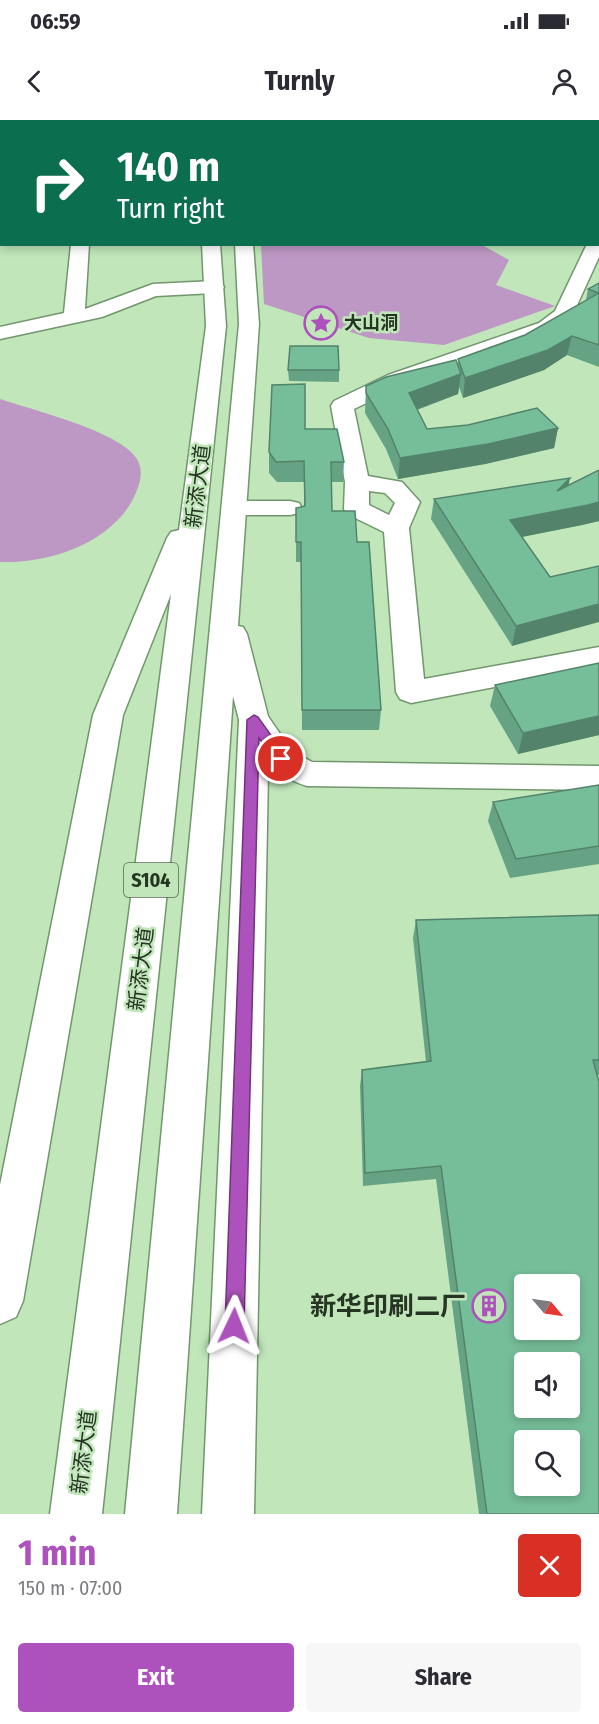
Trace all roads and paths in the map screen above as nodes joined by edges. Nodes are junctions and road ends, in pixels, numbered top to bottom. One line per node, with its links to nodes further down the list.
1 (80, 246): 6 (main road)
2 (211, 246): 5 (main road, 新添大道 / S104)
3 (244, 246): 10 (main road, 新添大道 / S104)
4 (595, 246): 8 (main road)
5 (214, 287): 6 (main road); 9 (main road, 新添大道 / S104)
6 (74, 318): 7 (main road)
7 (0, 333)
8 (357, 482): 12 (main road); 12 (main road)
9 (196, 497): 17 (main road); 18 (main road, 新添大道 / S104)
10 (234, 508): 11 (main road); 13 (main road, 新添大道 / S104)
11 (290, 508)
12 (396, 528): 14 (main road)
13 (226, 607): 15 (main road); 19 (main road, 新添大道 / S104)
14 (599, 657)
15 (254, 720): 16 (main road); 20 (main road)
16 (599, 778)
17 (0, 1301)
18 (76, 1514)
19 (151, 1514)
20 (228, 1514)

